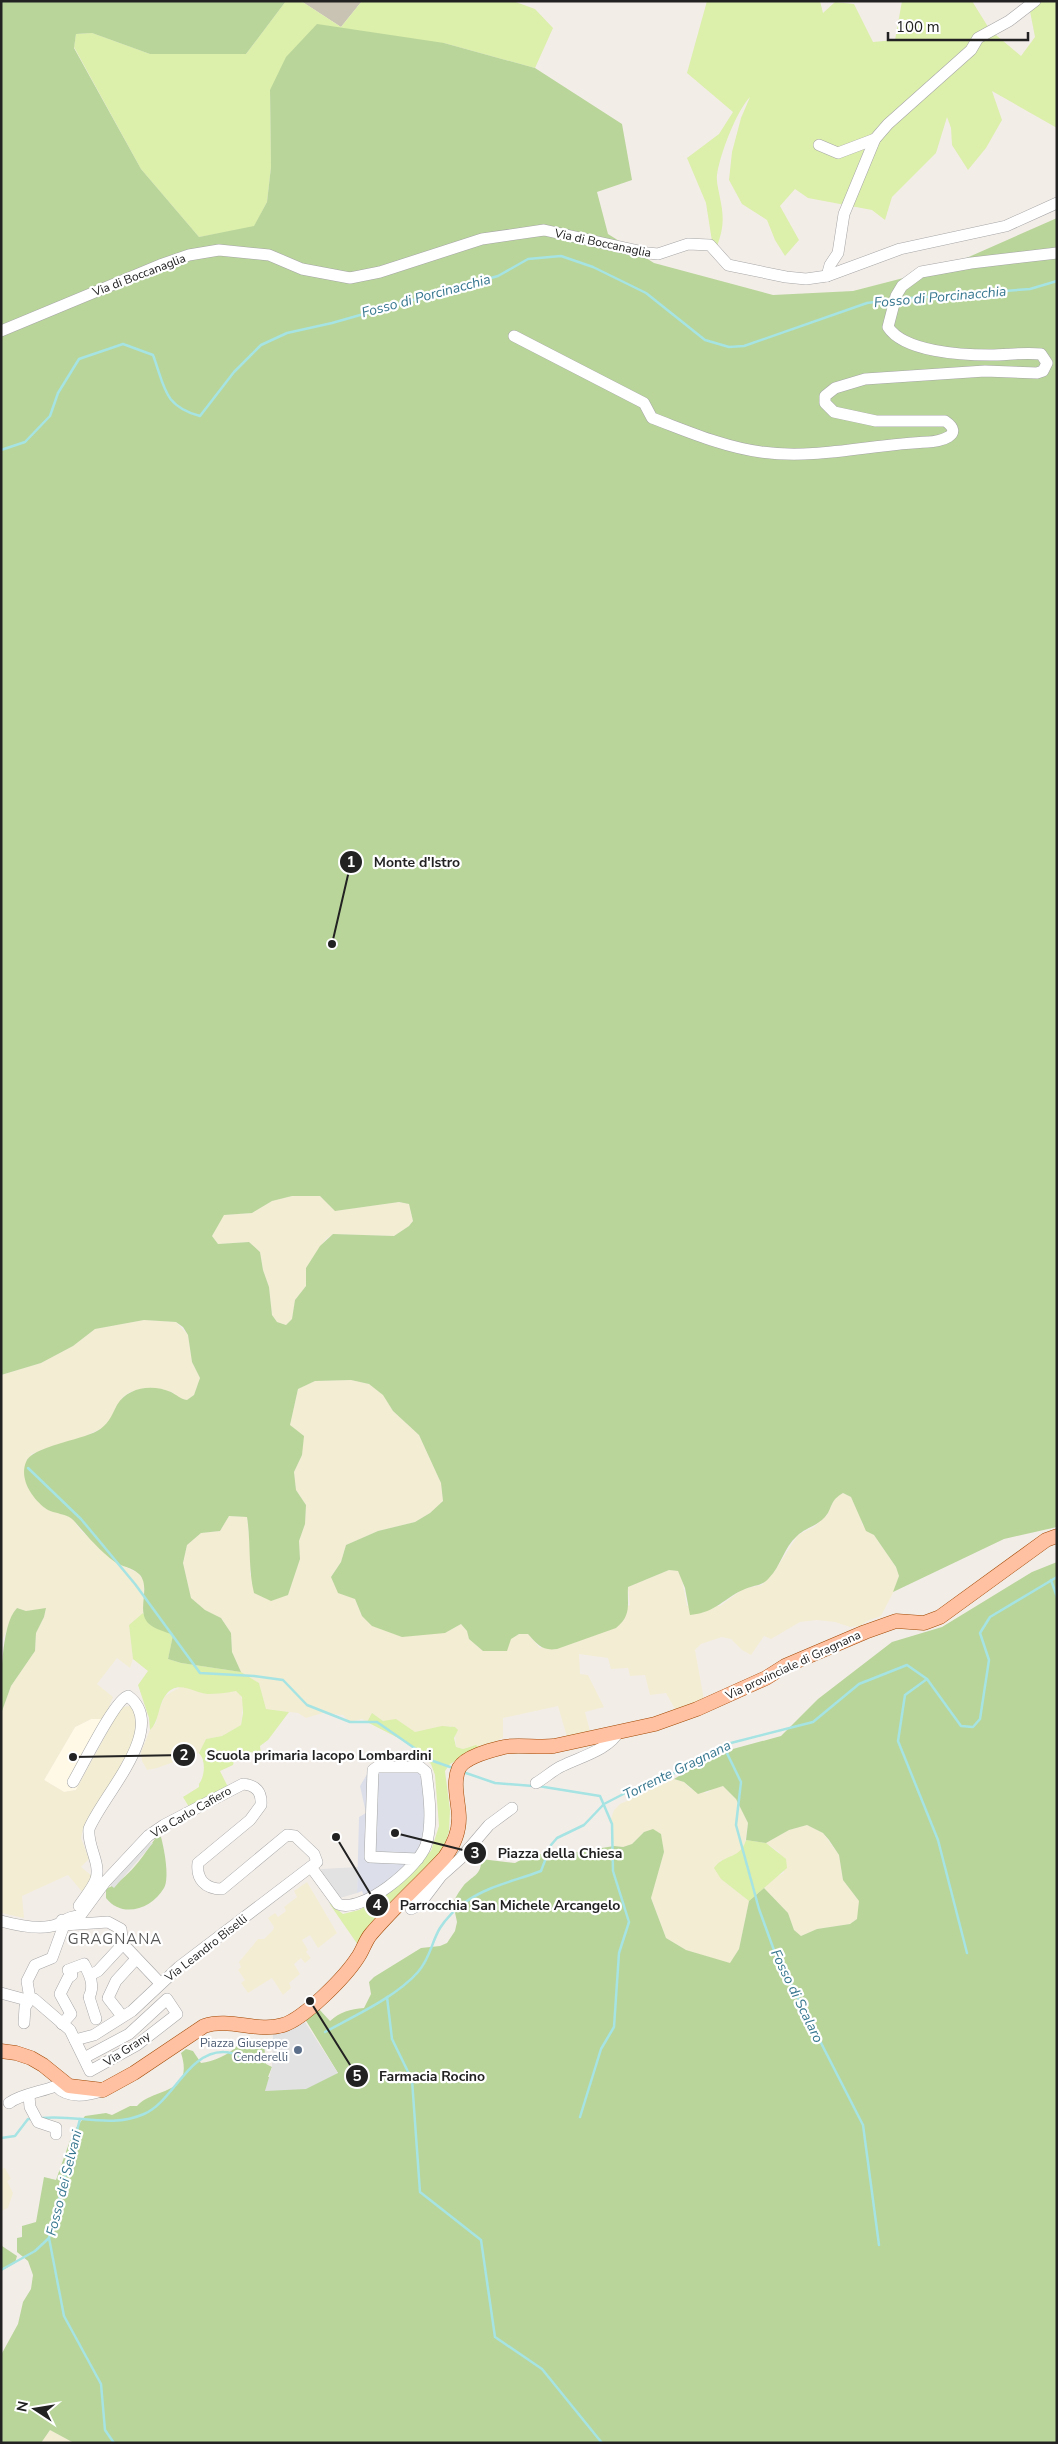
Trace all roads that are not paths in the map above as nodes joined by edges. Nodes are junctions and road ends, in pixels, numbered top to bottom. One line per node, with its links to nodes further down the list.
1 (1035, 1): 2 (street)
2 (875, 140): 3 (street); 6 (street)
3 (819, 145)
4 (1057, 203): 6 (street, Via di Boccanaglia)
5 (1057, 253): 8 (street)
6 (827, 276): 7 (street, Via di Boccanaglia)
7 (1, 331)
8 (514, 336)
9 (1057, 1536): 10 (main road, Via provinciale di Gragnana)
10 (618, 1731): 12 (street); 16 (main road, Via provinciale di Gragnana)
11 (74, 1782): 18 (street)
12 (536, 1783)
13 (512, 1808): 16 (street)
14 (418, 1859): 14 (street); 15 (street)
15 (311, 1866): 18 (street, Via Carlo Cafiero); 22 (street, Via Leandro Biselli)
16 (426, 1878): 32 (main road)
17 (1, 1921): 18 (street, Via Carlo Cafiero)
18 (66, 1921): 19 (street); 24 (street)
19 (123, 1944): 20 (street); 21 (street)
20 (136, 1959): 22 (street); 26 (street)
21 (90, 1975): 25 (street); 25 (street)
22 (160, 1983): 26 (street, Via Leandro Biselli)
23 (1, 1993): 24 (street)
24 (30, 1999): 27 (street); 28 (street, Via Grany)
25 (71, 2014): 28 (street)
26 (122, 2016): 29 (street, Via Leandro Biselli)
27 (24, 2023)
28 (62, 2024): 29 (street, Via Grany)
29 (75, 2040): 31 (street, Via Grany)
30 (1, 2051): 32 (main road)
31 (84, 2058): 31 (street, Via Grany)
32 (103, 2090): 33 (street)
33 (29, 2102): 34 (street); 35 (street)
34 (9, 2103)
35 (56, 2134)

